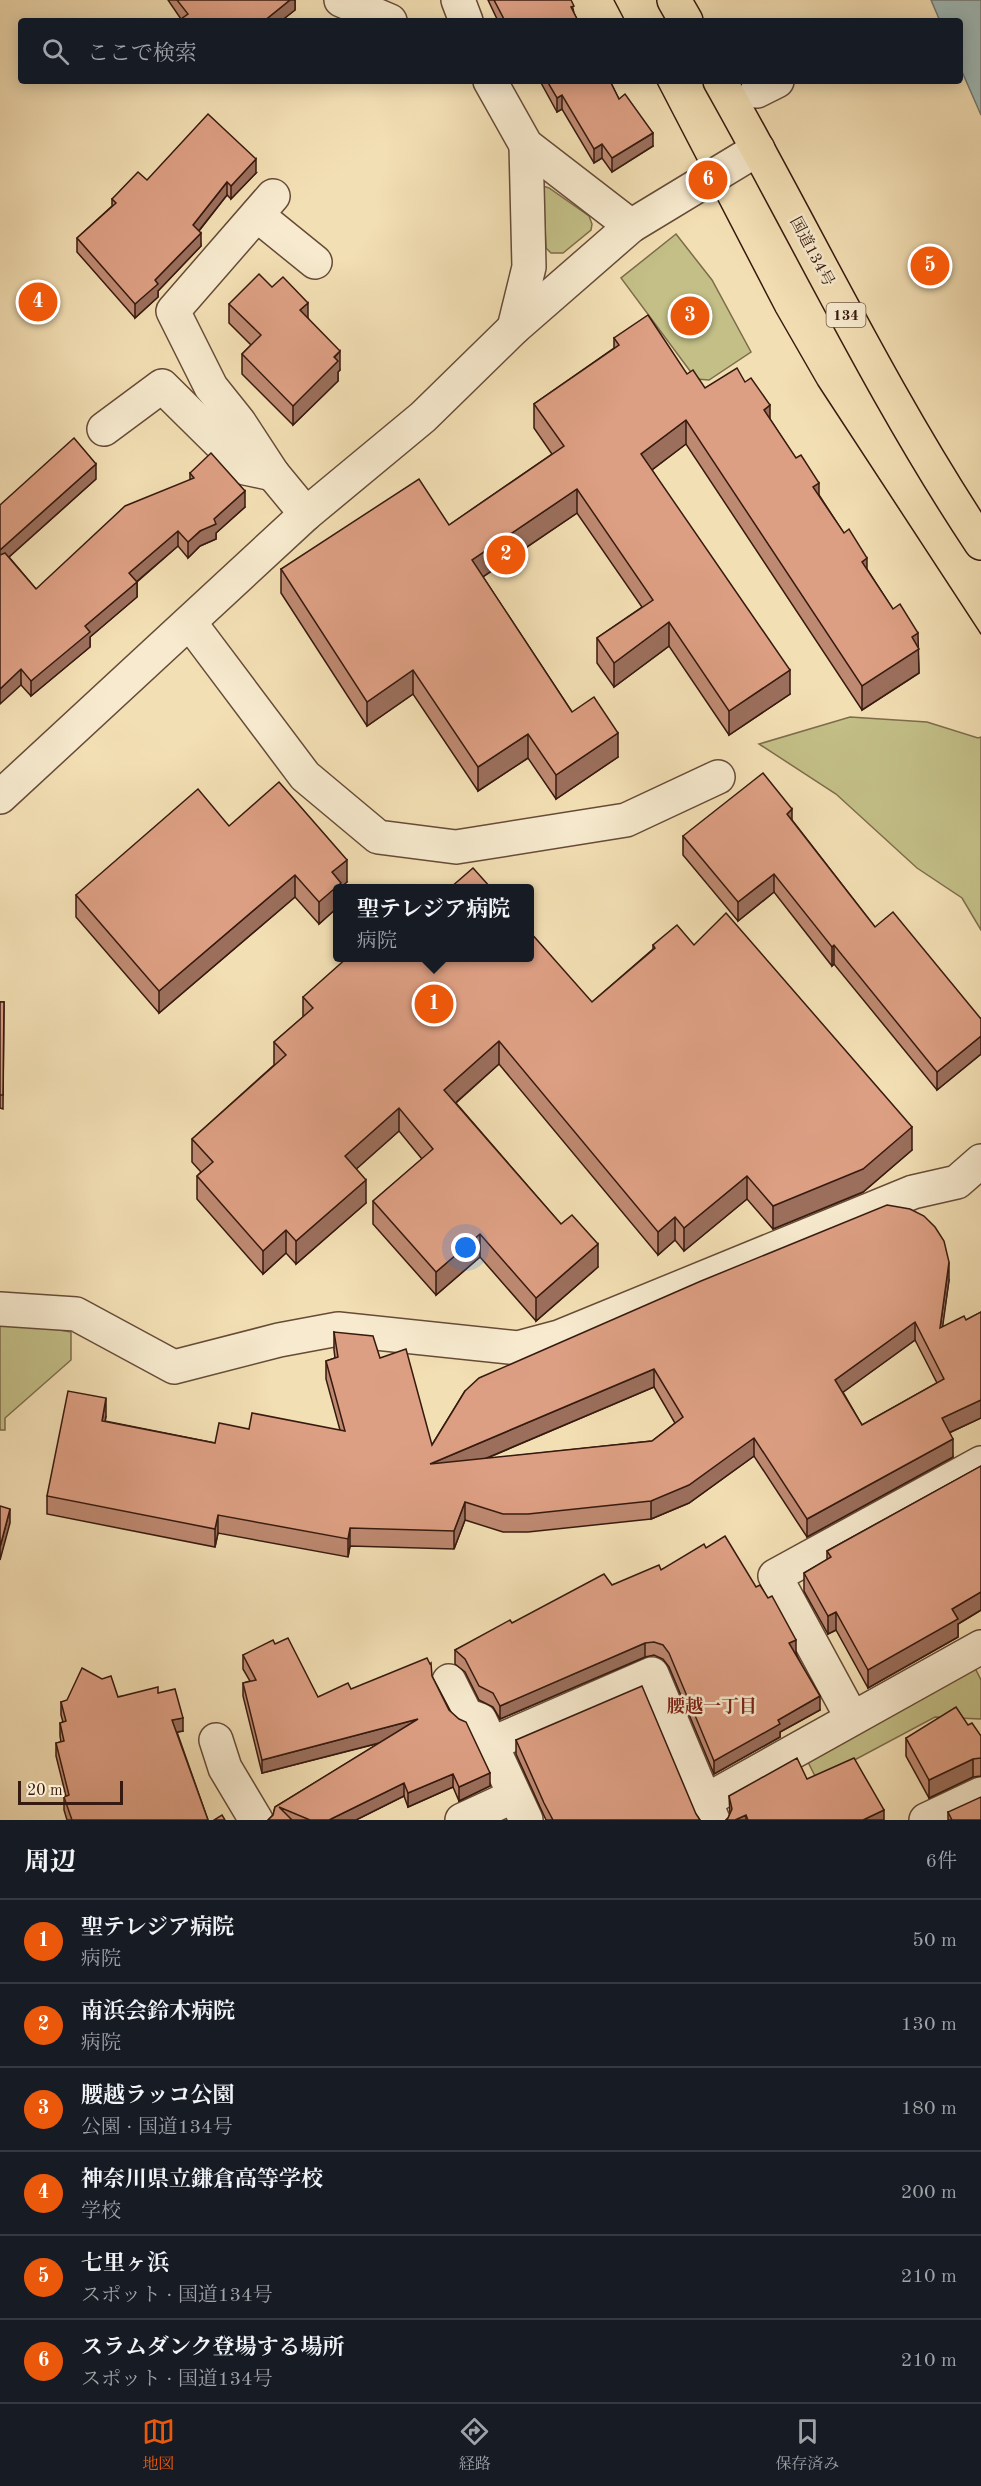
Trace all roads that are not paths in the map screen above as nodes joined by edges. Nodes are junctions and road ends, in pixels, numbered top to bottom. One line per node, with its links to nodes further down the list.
1 (340, 0): 4 (street)
2 (458, 0): 5 (street)
3 (674, 0): 6 (highway)
4 (383, 18)
5 (465, 18)
6 (684, 18)
7 (492, 84): 9 (street)
8 (722, 84): 10 (highway, 国道134号 / 134)
9 (526, 145): 11 (street); 13 (street)
10 (758, 149): 11 (street); 17 (highway, 国道134号 / 134)
11 (631, 226): 13 (street)
12 (315, 262): 15 (street)
13 (514, 328): 16 (street)
14 (104, 429): 15 (street)
15 (273, 474): 16 (street)
16 (306, 514): 18 (street)
17 (981, 543)
18 (190, 623): 19 (street); 20 (street)
19 (718, 777)
20 (0, 797)
21 (981, 1161): 22 (street)
22 (0, 1309)
23 (981, 1462): 26 (street)
24 (981, 1647): 26 (street)
25 (448, 1682): 28 (street)
26 (852, 1718): 31 (street)
27 (216, 1740): 32 (street)
28 (491, 1744): 30 (street); 31 (street)
29 (981, 1794): 34 (street)
30 (520, 1808): 33 (street)
31 (709, 1810)
32 (256, 1820)
33 (462, 1820)
34 (926, 1820)

